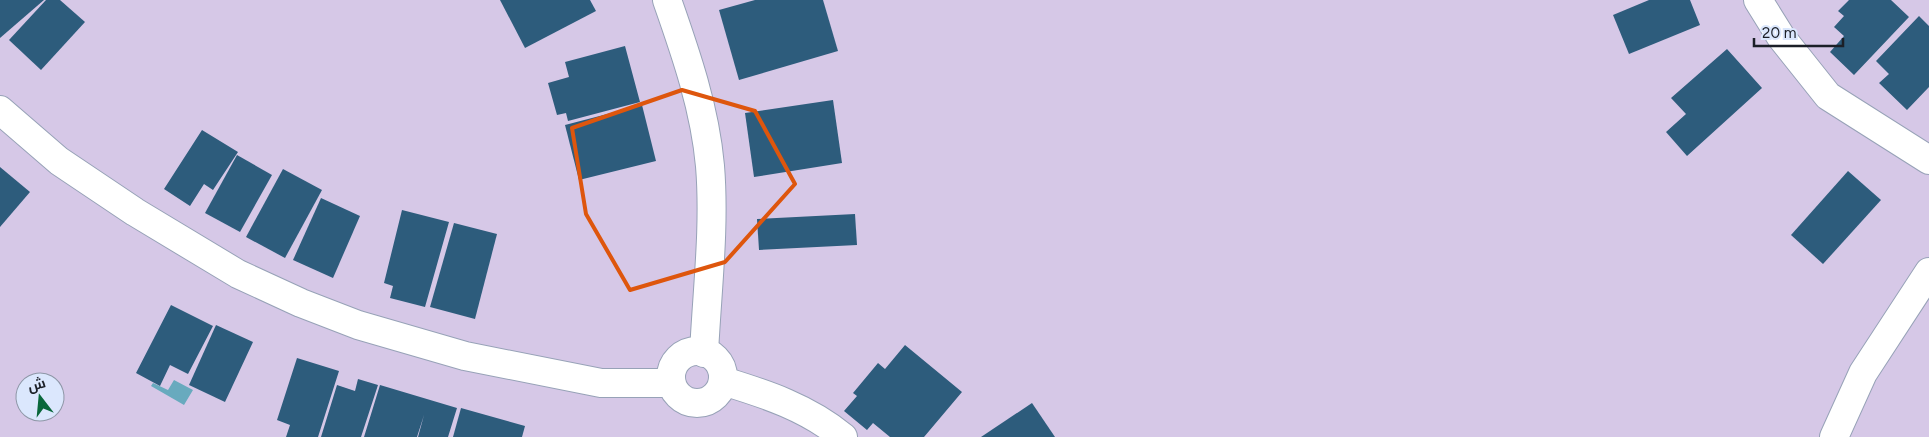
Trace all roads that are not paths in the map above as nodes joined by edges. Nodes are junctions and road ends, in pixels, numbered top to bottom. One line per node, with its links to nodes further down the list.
1 (667, 0): 6 (street)
2 (1758, 0): 4 (street)
3 (0, 110): 8 (street)
4 (1929, 160)
5 (1929, 272): 10 (street)
6 (704, 352): 7 (street); 8 (street)
7 (722, 380): 8 (street); 9 (street)
8 (671, 383)
9 (843, 437)
10 (1834, 437)

